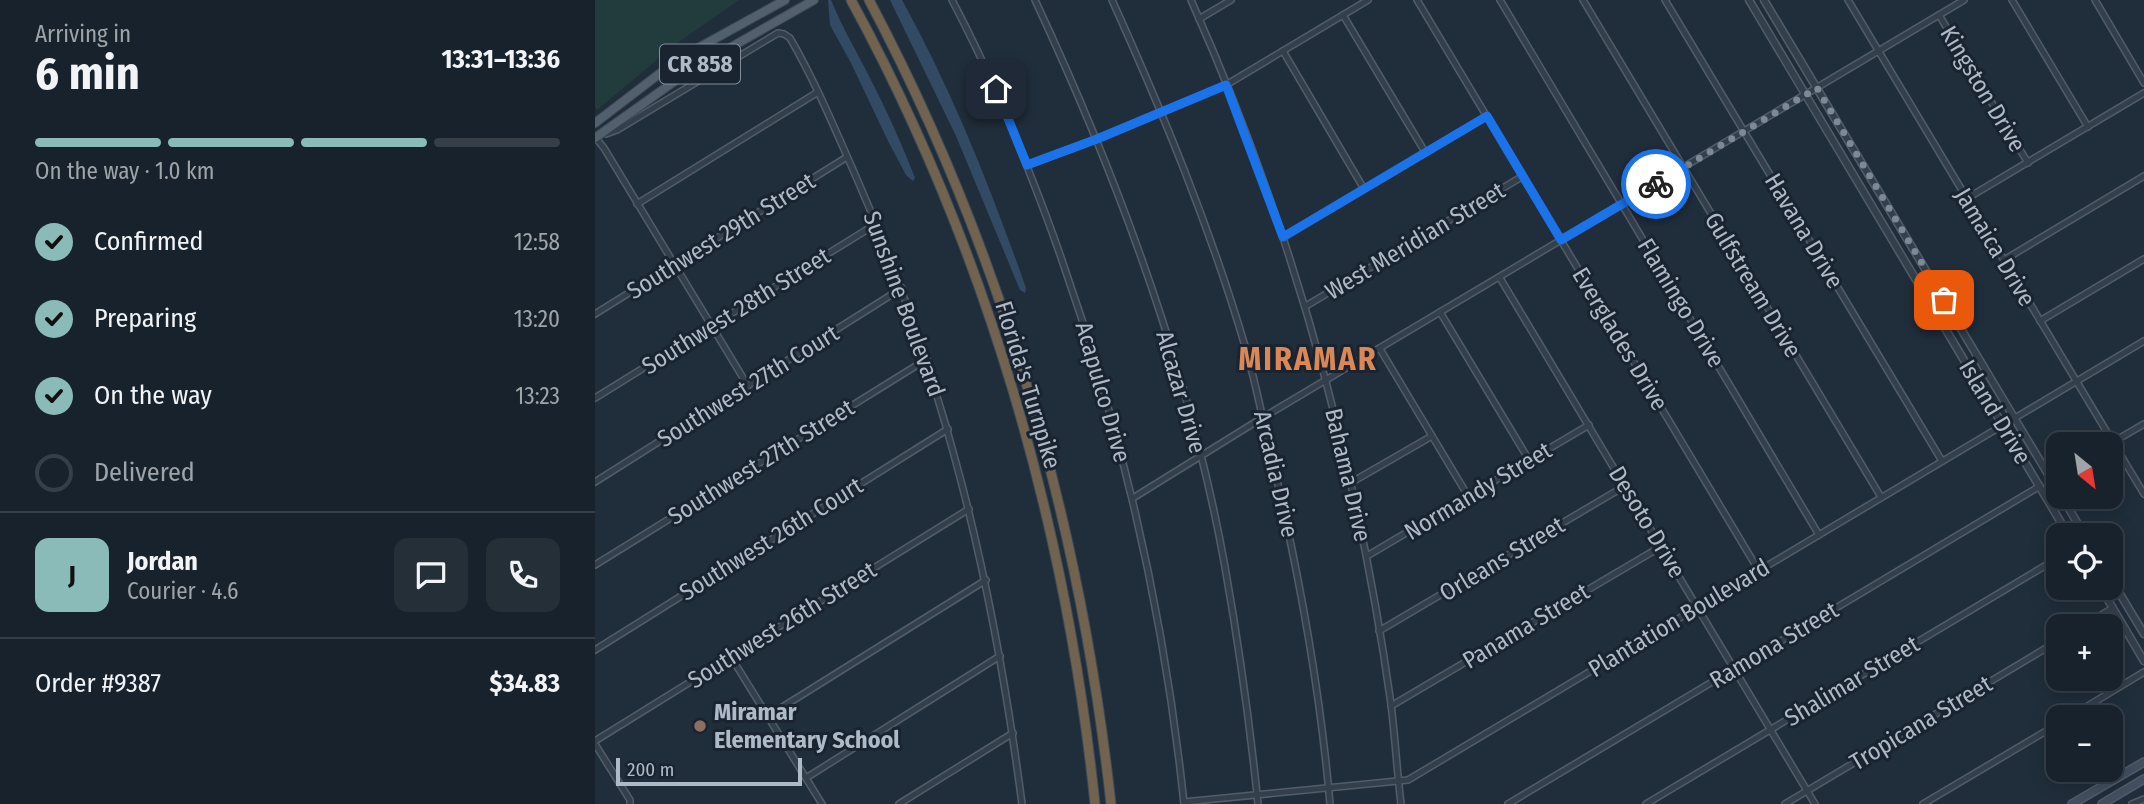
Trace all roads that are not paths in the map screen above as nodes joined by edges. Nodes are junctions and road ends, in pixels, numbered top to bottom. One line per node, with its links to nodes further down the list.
1 (785, 0): 34 (main road, CR 858)
2 (851, 0): 135 (highway, Florida's Turnpike)
3 (869, 0): 136 (highway, Florida's Turnpike)
4 (952, 0): 42 (street, Acapulco Drive)
5 (1035, 0): 38 (street, Alcazar Drive)
6 (1112, 0): 32 (street, Arcadia Drive)
7 (1191, 0): 23 (street, Bahama Drive)
8 (1231, 0): 23 (street)
9 (1368, 0): 21 (street)
10 (1417, 0): 33 (street, Everglades Drive)
11 (1500, 0): 49 (street, Flamingo Drive)
12 (1583, 0): 43 (street, Gulfstream Drive)
13 (1665, 0): 36 (street, Havana Drive)
14 (1749, 0): 31 (street, Island Drive)
15 (1764, 0): 28 (street, Island Drive)
16 (1848, 0): 25 (street, Jamaica Drive)
17 (1964, 0): 22 (street)
18 (2012, 0): 35 (street)
19 (2095, 0): 26 (street)
20 (812, 1): 37 (main road, CR 858)
21 (1343, 15): 24 (street); 39 (street)
22 (1939, 15): 25 (street); 41 (street, Kingston Drive)
23 (1199, 19): 27 (street, Bahama Drive)
24 (1283, 51): 27 (street); 46 (street)
25 (1878, 51): 28 (street); 47 (street, Jamaica Drive)
26 (2144, 83)
27 (1226, 85): 32 (street); 51 (street, Bahama Drive)
28 (1817, 88): 31 (street); 71 (street, Island Drive)
29 (818, 92): 37 (street, Sunshine Boulevard); 40 (street, Sunshine Boulevard); 48 (street)
30 (2144, 93): 35 (street)
31 (1805, 94): 36 (street); 74 (street, Island Drive)
32 (1162, 113): 38 (street); 70 (street, Arcadia Drive)
33 (1487, 116): 39 (street); 44 (street, Everglades Drive)
34 (595, 123)
35 (2088, 127): 41 (street)
36 (1744, 131): 43 (street); 82 (street, Havana Drive)
37 (595, 137): 48 (street)
38 (1097, 139): 42 (street); 79 (street, Alcazar Drive)
39 (1425, 152): 46 (street)
40 (847, 157): 50 (street, Sunshine Boulevard); 55 (street, Southwest 29th Street)
41 (2028, 163): 47 (street)
42 (1027, 165): 91 (street, Acapulco Drive)
43 (1683, 168): 49 (street); 90 (street, Gulfstream Drive)
44 (1523, 176): 52 (street, Everglades Drive); 58 (street, West Meridian Street)
45 (2144, 176): 54 (street)
46 (1364, 189): 51 (street)
47 (1966, 198): 54 (street, Jamaica Drive)
48 (637, 204): 55 (street)
49 (1622, 204): 52 (street); 94 (street, Flamingo Drive)
50 (877, 224): 57 (street, Sunshine Boulevard); 62 (street, Southwest 28th Street)
51 (1283, 237): 58 (street, Bahama Drive)
52 (1561, 240): 56 (street); 99 (street, Everglades Drive)
53 (2144, 259): 61 (street)
54 (2004, 260): 61 (street, Jamaica Drive)
55 (674, 265): 60 (street, Southwest 29th Street); 62 (street)
56 (1500, 278): 59 (street); 73 (street, Desoto Drive)
57 (902, 288): 65 (street, Sunshine Boulevard); 68 (street, Southwest 27th Court)
58 (1306, 306): 66 (street, Bahama Drive)
59 (1440, 312): 64 (street); 81 (street)
60 (595, 314)
61 (2040, 321): 67 (street, Jamaica Drive)
62 (712, 326): 68 (street); 69 (street, Southwest 28th Street)
63 (2144, 341): 67 (street, Plantation Boulevard)
64 (1380, 349): 66 (street); 77 (street)
65 (927, 359): 75 (street, Sunshine Boulevard); 97 (street, Southwest 27th Street)
66 (1326, 380): 70 (street); 85 (street, Bahama Drive)
67 (2076, 382): 71 (street, Plantation Boulevard); 76 (street, Jamaica Drive)
68 (748, 386): 84 (street, Southwest 27th Court)
69 (595, 398)
70 (1262, 418): 79 (street); 126 (street, Arcadia Drive)
71 (2014, 418): 74 (street, Plantation Boulevard); 83 (street, Island Drive)
72 (2144, 424): 78 (street)
73 (1589, 425): 81 (street, Normandy Street); 86 (street, Desoto Drive)
74 (2003, 425): 82 (street, Plantation Boulevard); 87 (street, Island Drive)
75 (948, 429): 92 (street, Sunshine Boulevard); 109 (street, Southwest 26th Court)
76 (2107, 432)
77 (1432, 436): 85 (street); 89 (street)
78 (2123, 436)
79 (1200, 457): 91 (street); 128 (street, Alcazar Drive)
80 (2123, 459): 88 (street, Jamaica Drive)
81 (1529, 460): 89 (street, Normandy Street)
82 (1942, 461): 90 (street, Plantation Boulevard)
83 (2046, 471)
84 (595, 482)
85 (1352, 482): 96 (street, Bahama Drive)
86 (1625, 486): 95 (street, Desoto Drive); 106 (street, Orleans Street)
87 (2040, 486): 93 (street, Island Drive); 113 (street, Ramona Street)
88 (2144, 494)
89 (1468, 496): 96 (street, Normandy Street)
90 (1881, 497): 94 (street, Plantation Boulevard)
91 (1133, 498): 130 (street, Acapulco Drive)
92 (969, 509): 100 (street, Sunshine Boulevard); 111 (street, Southwest 26th Street)
93 (2061, 523)
94 (1819, 534): 99 (street, Plantation Boulevard)
95 (1662, 546): 103 (street, Desoto Drive); 116 (street, Panama Street)
96 (1367, 556): 106 (street, Bahama Drive)
97 (595, 565)
98 (2046, 565): 118 (street, Shalimar Street)
99 (1759, 570): 103 (street, Plantation Boulevard)
100 (986, 580): 110 (street, Sunshine Boulevard); 117 (street)
101 (2123, 599): 107 (street)
102 (2108, 600): 104 (street)
103 (1698, 607): 113 (street, Desoto Drive); 125 (street, Plantation Boulevard)
104 (2113, 608): 105 (street); 112 (street)
105 (2103, 614)
106 (1379, 631): 116 (street, Bahama Drive)
107 (2144, 634)
108 (2046, 648): 127 (street, Tropicana Street)
109 (595, 650)
110 (1000, 656): 120 (street, Sunshine Boulevard); 123 (street)
111 (731, 657): 117 (street); 121 (street, Southwest 26th Street)
112 (2144, 662)
113 (1734, 669): 118 (street, Desoto Drive); 140 (street, Ramona Street)
114 (2144, 672): 115 (street)
115 (2089, 705)
116 (1391, 706): 125 (street, Bahama Drive)
117 (768, 716): 123 (street)
118 (1771, 729): 127 (street, Desoto Drive); 141 (street, Shalimar Street)
119 (2046, 731): 144 (street)
120 (1013, 733): 133 (street); 134 (street, Sunshine Boulevard)
121 (595, 743): 131 (street)
122 (2144, 762): 145 (main road)
123 (806, 778): 132 (street)
124 (2144, 779): 146 (main road)
125 (1398, 782): 126 (street, Plantation Boulevard); 139 (street, Bahama Drive)
126 (1328, 787): 128 (street, Plantation Boulevard); 138 (street, Arcadia Drive)
127 (1807, 791): 142 (street, Tropicana Street); 143 (street, Desoto Drive)
128 (1257, 794): 130 (street, Plantation Boulevard); 137 (street, Alcazar Drive)
129 (2144, 799): 147 (street)
130 (1184, 803)
131 (630, 804)
132 (822, 804)
133 (899, 804)
134 (1022, 804)
135 (1095, 804)
136 (1111, 804)
137 (1258, 804)
138 (1330, 804)
139 (1401, 804)
140 (1508, 804)
141 (1646, 804)
142 (1785, 804)
143 (1815, 804)
144 (1923, 804)
145 (2072, 804)
146 (2102, 804)
147 (2132, 804)

